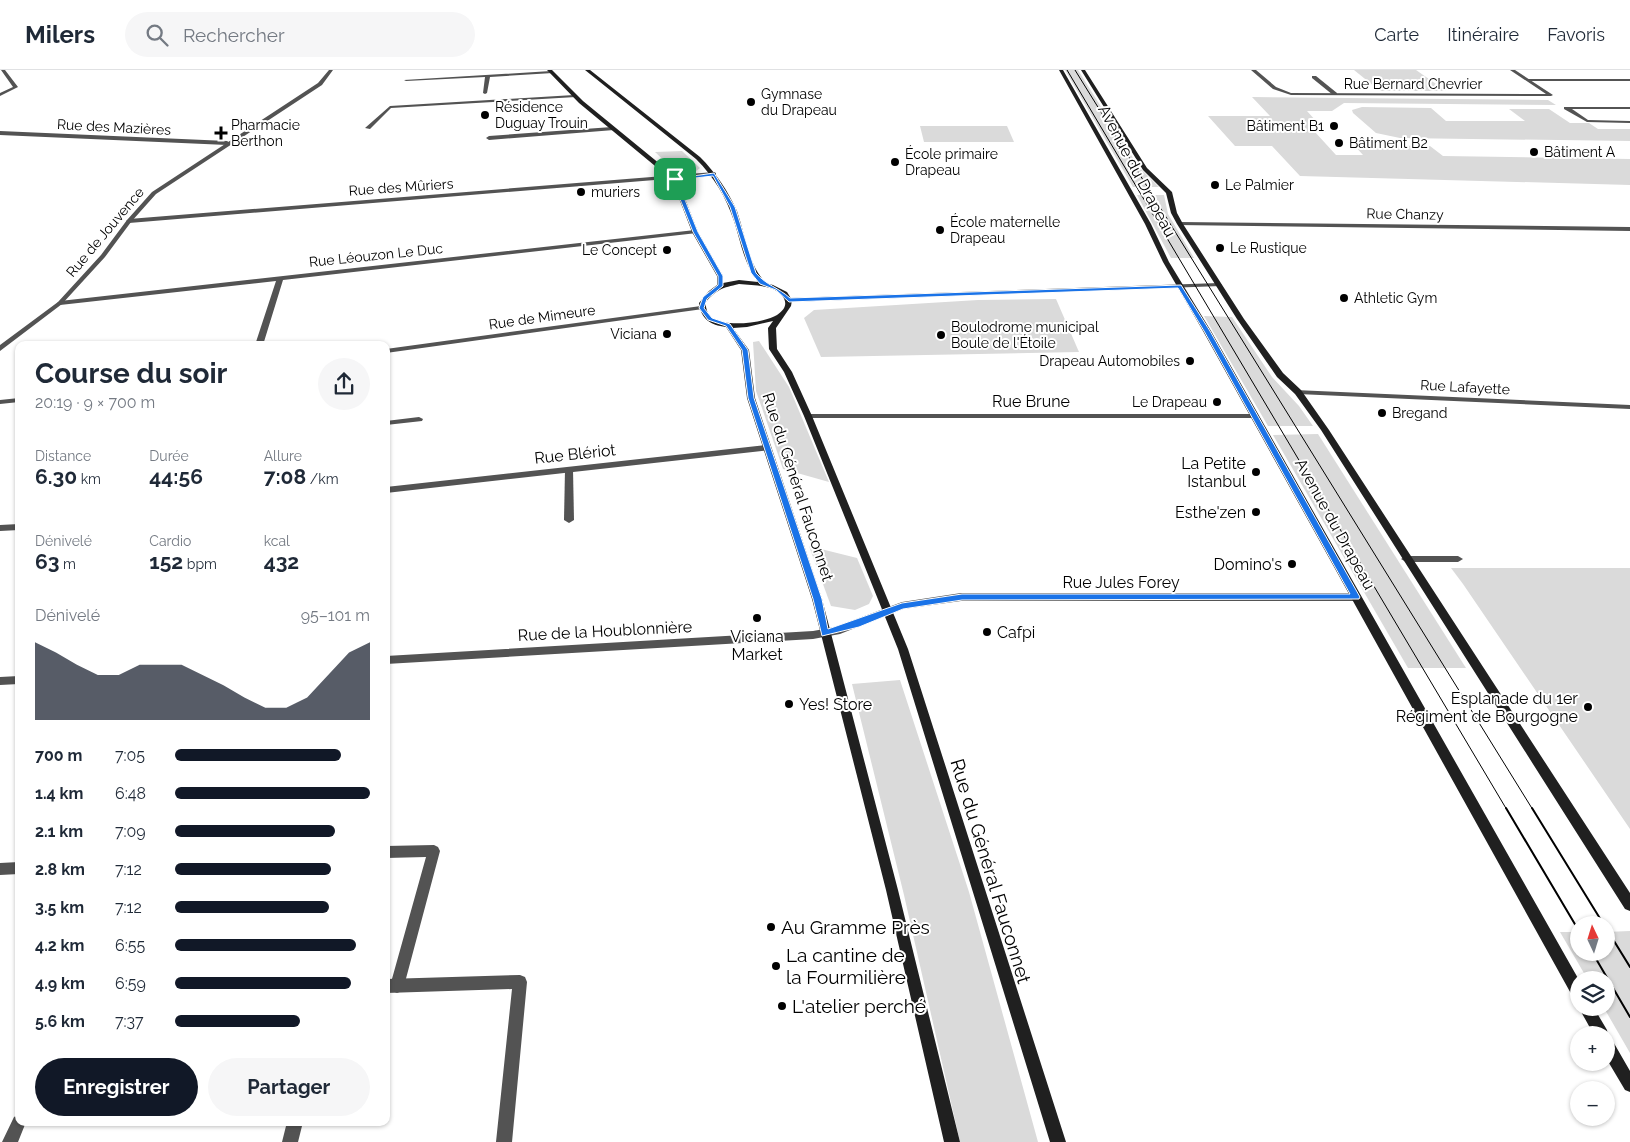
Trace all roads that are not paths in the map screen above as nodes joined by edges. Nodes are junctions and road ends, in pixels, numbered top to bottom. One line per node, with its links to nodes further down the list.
1 (3, 70): 16 (street)
2 (332, 70): 26 (street, Rue de Jouvence)
3 (587, 70): 27 (main road)
4 (1062, 70): 37 (main road, Avenue du Drapeau)
5 (1083, 70): 30 (main road, Avenue du Drapeau)
6 (1253, 70): 15 (street, Rue Bernard Chevrier)
7 (1512, 70): 12 (street)
8 (550, 71): 9 (street); 17 (main road)
9 (488, 75): 11 (street); 14 (street)
10 (1314, 77): 15 (street)
11 (406, 80)
12 (1529, 80): 13 (street); 15 (street, Rue Bernard Chevrier)
13 (1630, 80)
14 (485, 92)
15 (1335, 94)
16 (0, 95)
17 (574, 96): 20 (main road); 21 (street)
18 (1630, 108): 19 (street)
19 (1630, 122)
20 (606, 123): 22 (street); 23 (main road)
21 (368, 128)
22 (546, 129)
23 (612, 129): 25 (street); 28 (main road)
24 (0, 133): 26 (street, Rue des Mazières)
25 (488, 138)
26 (227, 143): 29 (street, Rue de Jouvence)
27 (714, 174): 28 (street); 34 (main road)
28 (675, 179): 29 (street, Rue des Mûriers); 32 (main road)
29 (129, 221): 39 (street, Rue de Jouvence)
30 (1180, 224): 31 (street, Rue Chanzy); 35 (main road, Avenue du Drapeau)
31 (1630, 228)
32 (695, 232): 33 (street, Rue Léouzon Le Duc); 36 (main road)
33 (280, 278): 39 (street, Rue Léouzon Le Duc); 43 (street)
34 (762, 283): 36 (main road); 38 (main road)
35 (1219, 285): 37 (street); 46 (main road, Avenue du Drapeau)
36 (720, 286): 40 (main road)
37 (1179, 286): 38 (street); 51 (main road, Avenue du Drapeau)
38 (789, 300): 41 (main road, Rue du Général Fauconnet)
39 (60, 303): 44 (street, Rue de Jouvence)
40 (702, 308): 42 (main road, Rue du Général Fauconnet); 45 (street, Rue de Mimeure)
41 (780, 316): 42 (main road, Rue du Général Fauconnet); 50 (main road, Rue du Général Fauconnet)
42 (728, 325): 54 (main road, Rue du Général Fauconnet)
43 (260, 341)
44 (0, 349)
45 (390, 350)
46 (1298, 392): 49 (street, Rue Lafayette); 60 (main road, Avenue du Drapeau)
47 (15, 400): 48 (street)
48 (0, 402)
49 (1630, 407)
50 (808, 416): 51 (street, Rue Brune); 63 (main road, Rue du Général Fauconnet)
51 (1254, 416): 62 (main road, Avenue du Drapeau)
52 (419, 419): 53 (street)
53 (390, 423)
54 (767, 448): 55 (street, Rue Blériot); 64 (main road, Rue du Général Fauconnet)
55 (569, 470): 56 (street, Rue Blériot); 57 (street)
56 (390, 490)
57 (569, 520)
58 (15, 527): 59 (street)
59 (0, 528)
60 (1406, 559): 61 (street); 71 (main road, Avenue du Drapeau)
61 (1458, 559)
62 (1356, 597): 63 (street, Rue Jules Forey); 72 (main road, Avenue du Drapeau)
63 (889, 612): 64 (street); 82 (main road, Rue du Général Fauconnet)
64 (825, 633): 65 (street, Rue de la Houblonnière); 81 (main road, Rue du Général Fauconnet)
65 (390, 660)
66 (15, 680): 67 (street)
67 (0, 681)
68 (390, 852): 73 (street)
69 (15, 868): 70 (street)
70 (0, 870)
71 (1630, 905)
72 (1570, 978)
73 (392, 986): 80 (street)
74 (1615, 1059): 75 (main road)
75 (1630, 1085)
76 (17, 1126): 78 (street)
77 (294, 1126): 79 (street)
78 (10, 1142)
79 (290, 1142)
80 (504, 1142)
81 (952, 1142)
82 (1058, 1142)

